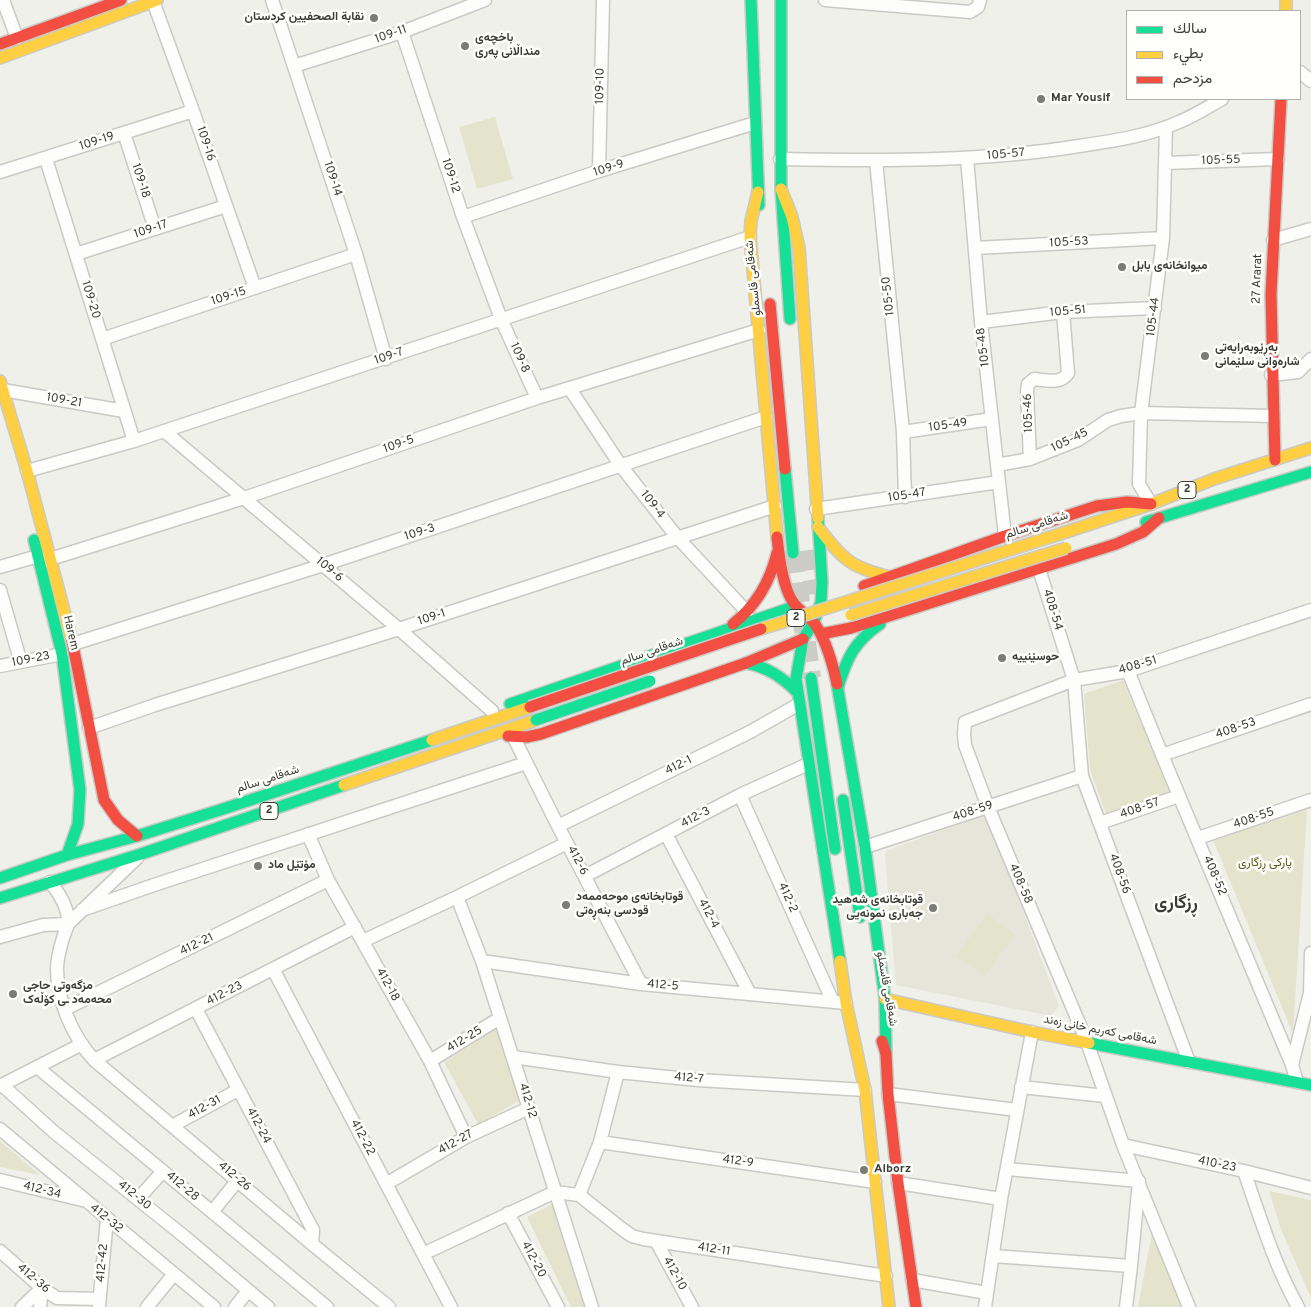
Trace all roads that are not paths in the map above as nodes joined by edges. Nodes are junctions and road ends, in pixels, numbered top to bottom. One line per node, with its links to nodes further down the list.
1 (3, 0): 13 (street)
2 (121, 0): 13 (main road)
3 (272, 0): 16 (street, 109-14)
4 (485, 0): 12 (street, 109-11)
5 (603, 0): 31 (street, 109-10)
6 (751, 0): 22 (main road, شەقامی قاسملو)
7 (780, 0): 27 (main road)
8 (825, 0): 11 (street)
9 (980, 0): 11 (street)
10 (155, 1): 15 (main road); 21 (street, 109-16)
11 (944, 5)
12 (402, 32): 16 (street, 109-11); 36 (street, 109-12)
13 (17, 38): 14 (main road)
14 (0, 44)
15 (0, 58)
16 (294, 66): 45 (street, 109-14)
17 (1301, 73): 18 (street)
18 (1311, 81)
19 (1220, 100): 23 (street, 105-57)
20 (1281, 100): 28 (main road, 27 Ararat)
21 (193, 110): 24 (street, 109-19); 35 (street, 109-16)
22 (755, 123): 31 (street, 109-9); 34 (main road, شەقامی قاسملو)
23 (1166, 127): 25 (street, 105-57); 30 (street, 105-44)
24 (124, 133): 26 (street, 109-19); 37 (street, 109-18)
25 (967, 158): 29 (street, 105-57); 43 (street, 105-48)
26 (46, 159): 32 (street, 109-19); 44 (street, 109-20)
27 (780, 160): 29 (street, 105-57); 33 (main road)
28 (1278, 160): 30 (street, 105-55); 42 (main road, 27 Ararat)
29 (876, 161): 68 (street, 105-50)
30 (1165, 163): 41 (street, 105-44)
31 (599, 171): 36 (street, 109-9)
32 (0, 172)
33 (781, 189): 52 (main road); 84 (main road)
34 (758, 192): 39 (main road, شەقامی قاسملو); 40 (main road)
35 (226, 206): 37 (street, 109-17); 46 (street, 109-16)
36 (463, 217): 50 (street, 109-12)
37 (155, 229): 44 (street, 109-17)
38 (1311, 229): 42 (street)
39 (762, 231)
40 (750, 237): 50 (street, 109-7); 53 (main road)
41 (1163, 238): 43 (street, 105-53); 48 (street, 105-44)
42 (1273, 240): 57 (main road, 27 Ararat)
43 (975, 248): 51 (street, 105-48)
44 (76, 254): 54 (street, 109-20)
45 (356, 254): 46 (street, 109-15); 55 (street, 109-14)
46 (255, 288): 54 (street, 109-15)
47 (769, 290): 89 (main road, شەقامی قاسملو)
48 (1155, 308): 49 (street, 105-51); 62 (street, 105-44)
49 (1063, 312): 51 (street, 105-51); 72 (street, 105-46)
50 (501, 319): 55 (street, 109-7); 60 (street, 109-8)
51 (981, 322): 66 (street, 105-48)
52 (791, 327)
53 (759, 330): 59 (street, 109-5); 64 (main road)
54 (102, 339): 61 (street, 109-20)
55 (386, 359): 67 (street, 109-7)
56 (1311, 359): 57 (street)
57 (1271, 374): 63 (main road, 27 Ararat)
58 (2, 386): 61 (street, 109-21); 76 (main road, Harem)
59 (570, 389): 60 (street, 109-5); 75 (street, 109-4)
60 (537, 398): 80 (street, 109-5)
61 (124, 411): 70 (street, 109-20)
62 (1141, 414): 63 (street, 105-45); 72 (street, 105-45); 81 (street, 105-44)
63 (1273, 416): 73 (main road, 27 Ararat)
64 (766, 417): 75 (street, 109-3); 82 (main road)
65 (0, 420): 69 (main road)
66 (992, 420): 68 (street, 105-49); 74 (street, 105-48)
67 (164, 431): 70 (street, 109-7); 80 (street, 109-6)
68 (903, 432): 79 (street, 105-50)
69 (5, 438)
70 (134, 442): 76 (street, 109-7)
71 (1311, 448): 73 (main road, شەقامی سالم / 2)
72 (1030, 459): 74 (street, 105-45)
73 (1274, 460): 81 (main road, شەقامی سالم / 2)
74 (997, 465): 78 (street, 105-48)
75 (621, 466): 87 (street, 109-4); 91 (street, 109-3)
76 (27, 471): 90 (main road, Harem)
77 (1311, 472): 83 (main road, 2)
78 (999, 482): 79 (street, 105-47); 86 (street, 105-48)
79 (905, 497): 84 (street, 105-47)
80 (244, 498): 90 (street, 109-5); 91 (street, 109-6)
81 (1151, 504): 86 (main road); 134 (main road, شەقامی سالم / 2, bridge)
82 (775, 506): 87 (street, 109-1); 88 (main road)
83 (1159, 518): 93 (main road); 105 (main road, 2, bridge)
84 (809, 524): 94 (main road); 95 (main road)
85 (30, 529): 90 (main road, Harem)
86 (1004, 536): 94 (main road)
87 (677, 537): 102 (street, 109-4); 108 (street, 109-1)
88 (778, 549): 96 (main road); 102 (main road)
89 (794, 552)
90 (43, 559): 92 (street, 109-5); 113 (main road, Harem); 114 (main road, Harem)
91 (323, 565): 108 (street, 109-6); 113 (street, 109-3)
92 (0, 567)
93 (1039, 569): 103 (main road); 126 (street, 408-54)
94 (891, 577): 98 (main road)
95 (822, 582): 96 (main road); 99 (main road)
96 (786, 586): 100 (main road)
97 (0, 590): 116 (street)
98 (840, 594): 99 (main road); 105 (main road)
99 (821, 602): 106 (main road)
100 (796, 606): 104 (main road); 106 (main road)
101 (1311, 610): 122 (street, 408-51)
102 (748, 612): 109 (main road)
103 (898, 612): 107 (main road); 127 (main road)
104 (765, 617): 109 (main road); 115 (main road)
105 (838, 618): 107 (main road); 112 (main road, 2)
106 (814, 622): 110 (main road); 111 (main road)
107 (851, 628): 110 (main road)
108 (399, 630): 130 (street, 109-6); 132 (street, 109-1)
109 (723, 630): 130 (main road)
110 (821, 634): 117 (main road)
111 (803, 639): 115 (main road); 120 (main road)
112 (770, 641)
113 (75, 649): 114 (main road); 132 (main road, Harem)
114 (61, 650): 116 (street, 109-23); 121 (street, 109-23); 155 (main road, Harem)
115 (777, 651): 119 (main road)
116 (19, 656): 118 (street, 109-23)
117 (831, 658): 120 (main road); 127 (main road)
118 (0, 660)
119 (746, 663): 128 (main road); 135 (main road)
120 (797, 665): 128 (main road)
121 (0, 666)
122 (1128, 670): 126 (street, 408-51); 137 (street, 408-52)
123 (826, 675): 136 (main road)
124 (811, 678): 156 (main road)
125 (658, 679): 133 (main road, 2, bridge)
126 (1074, 680): 131 (street, 408-51); 140 (street, 408-56)
127 (838, 686): 153 (main road)
128 (798, 698): 139 (main road); 147 (street, 412-1)
129 (1311, 704): 137 (street, 408-53)
130 (492, 711): 134 (main road)
131 (965, 722): 145 (street, 408-58)
132 (89, 728): 150 (main road, Harem)
133 (496, 734): 135 (main road); 154 (main road, 2)
134 (441, 738): 150 (main road, شەقامی سالم / 2)
135 (514, 738): 138 (street, 412-6)
136 (835, 743)
137 (1162, 755): 143 (street, 408-52)
138 (526, 763): 147 (street, 412-6); 148 (street)
139 (808, 764): 142 (street, 412-3); 176 (main road)
140 (1082, 776): 145 (street, 408-59); 146 (street, 408-56)
141 (842, 792): 166 (main road)
142 (740, 795): 149 (street, 412-3); 176 (street, 412-2)
143 (1179, 796): 146 (street, 408-57); 151 (street, 408-52)
144 (1311, 800): 151 (street, 408-55)
145 (988, 807): 153 (street, 408-59); 182 (street, 408-58)
146 (1100, 823): 189 (street, 408-56)
147 (558, 826): 152 (street, 412-6)
148 (308, 834): 159 (street, 412-18); 163 (street)
149 (666, 834): 157 (street, 412-3); 174 (street, 412-4)
150 (137, 836): 155 (main road, شەقامی سالم / 2)
151 (1198, 838): 190 (street, 408-52)
152 (567, 843): 157 (street, 412-6); 161 (street)
153 (865, 847): 175 (main road)
154 (141, 854): 160 (main road, 2); 163 (street)
155 (67, 855): 158 (main road, شەقامی سالم / 2)
156 (837, 863)
157 (585, 876): 173 (street, 412-6)
158 (0, 878)
159 (328, 880): 165 (street, 412-18); 178 (street, 412-21)
160 (50, 882): 162 (main road, 2); 164 (street)
161 (457, 897): 168 (street); 171 (street, 412-12)
162 (0, 898)
163 (82, 910): 164 (street)
164 (68, 924): 167 (street); 178 (street, 412-26)
165 (355, 927): 168 (street, 412-18); 172 (street, 412-23)
166 (862, 928)
167 (0, 937)
168 (362, 941): 188 (street, 412-18)
169 (850, 950): 185 (main road)
170 (1311, 953): 190 (street)
171 (482, 961): 173 (street, 412-5); 180 (street, 412-12)
172 (274, 970): 179 (street, 412-23); 216 (street, 412-22)
173 (641, 984): 174 (street, 412-5)
174 (750, 994): 176 (street, 412-5)
175 (884, 999): 181 (main road, شەقامی کەریم خانی زەند); 184 (main road)
176 (839, 1002): 185 (main road)
177 (873, 1005): 184 (main road, شەقامی قاسملو)
178 (65, 1009): 183 (street, 412-26)
179 (196, 1010): 187 (street, 412-23); 197 (street, 412-24)
180 (500, 1018): 186 (street, 412-12); 188 (street, 412-25)
181 (1032, 1032): 182 (main road, شەقامی کەریم خانی زەند); 196 (street)
182 (1087, 1042): 189 (main road, شەقامی کەریم خانی زەند); 200 (street, 408-58)
183 (82, 1044): 187 (street, 412-26); 191 (street)
184 (886, 1054): 199 (main road, شەقامی قاسملو)
185 (857, 1055): 198 (main road)
186 (513, 1057): 192 (street, 412-7); 201 (street, 412-12)
187 (94, 1060): 203 (street, 412-26)
188 (430, 1061): 205 (street, 412-18)
189 (1189, 1062): 193 (main road, شەقامی کەریم خانی زەند)
190 (1292, 1065): 193 (street, 408-52)
191 (37, 1067): 194 (street); 209 (street, 412-28)
192 (618, 1072): 198 (street, 412-7); 206 (street)
193 (1297, 1082): 195 (main road, شەقامی کەریم خانی زەند)
194 (1, 1085): 220 (street, 412-30)
195 (1311, 1086)
196 (1021, 1087): 200 (street); 202 (street)
197 (238, 1090): 203 (street, 412-31); 227 (street, 412-24)
198 (865, 1090): 213 (main road)
199 (888, 1094): 202 (street); 214 (main road, شەقامی قاسملو)
200 (1105, 1096): 207 (street, 408-58)
201 (529, 1108): 205 (street, 412-27); 218 (street, 412-12)
202 (1017, 1110): 208 (street)
203 (172, 1126): 211 (street, 412-26)
204 (0, 1129): 222 (street, 412-32)
205 (466, 1137): 216 (street, 412-27)
206 (600, 1142): 213 (street, 412-9); 219 (street)
207 (1123, 1145): 210 (street, 410-23); 212 (street, 408-58)
208 (1007, 1169): 212 (street); 221 (street)
209 (163, 1171): 220 (street); 223 (street, 412-28)
210 (1244, 1171): 217 (street, 410-23); 256 (street)
211 (238, 1180): 223 (street); 227 (street, 412-26)
212 (1139, 1181): 231 (street); 255 (street, 408-58)
213 (875, 1182): 233 (main road)
214 (898, 1183): 221 (street); 234 (main road, شەقامی قاسملو)
215 (2, 1184): 222 (street, 412-34)
216 (386, 1184): 229 (street, 412-22)
217 (1311, 1188)
218 (555, 1192): 219 (street, 412-11); 224 (street); 249 (street, 412-12)
219 (579, 1196): 226 (street, 412-11)
220 (138, 1199): 236 (street, 412-30)
221 (1001, 1199): 230 (street)
222 (84, 1201): 225 (street, 412-32)
223 (212, 1212): 245 (street, 412-28)
224 (508, 1213): 229 (street); 248 (street, 412-20)
225 (107, 1219): 232 (street, 412-32); 238 (street, 412-42)
226 (656, 1242): 233 (street, 412-11); 250 (street, 412-10)
227 (312, 1244): 246 (street, 412-26)
228 (0, 1251): 235 (street, 412-36)
229 (423, 1254): 247 (street, 412-22)
230 (993, 1256): 231 (street); 237 (street)
231 (1132, 1266): 254 (street)
232 (174, 1274): 239 (street, 412-32); 242 (street)
233 (886, 1276): 251 (main road)
234 (912, 1280): 237 (street); 252 (main road, شەقامی قاسملو)
235 (42, 1288): 238 (street, 412-36); 240 (street); 241 (street)
236 (248, 1291): 243 (street); 244 (street, 412-30)
237 (987, 1293): 253 (street)
238 (99, 1303)
239 (208, 1305)
240 (22, 1307)
241 (40, 1307)
242 (147, 1307)
243 (235, 1307)
244 (268, 1307)
245 (327, 1307)
246 (389, 1307)
247 (451, 1307)
248 (558, 1307)
249 (592, 1307)
250 (692, 1307)
251 (889, 1307)
252 (916, 1307)
253 (985, 1307)
254 (1126, 1307)
255 (1188, 1307)
256 (1298, 1307)

